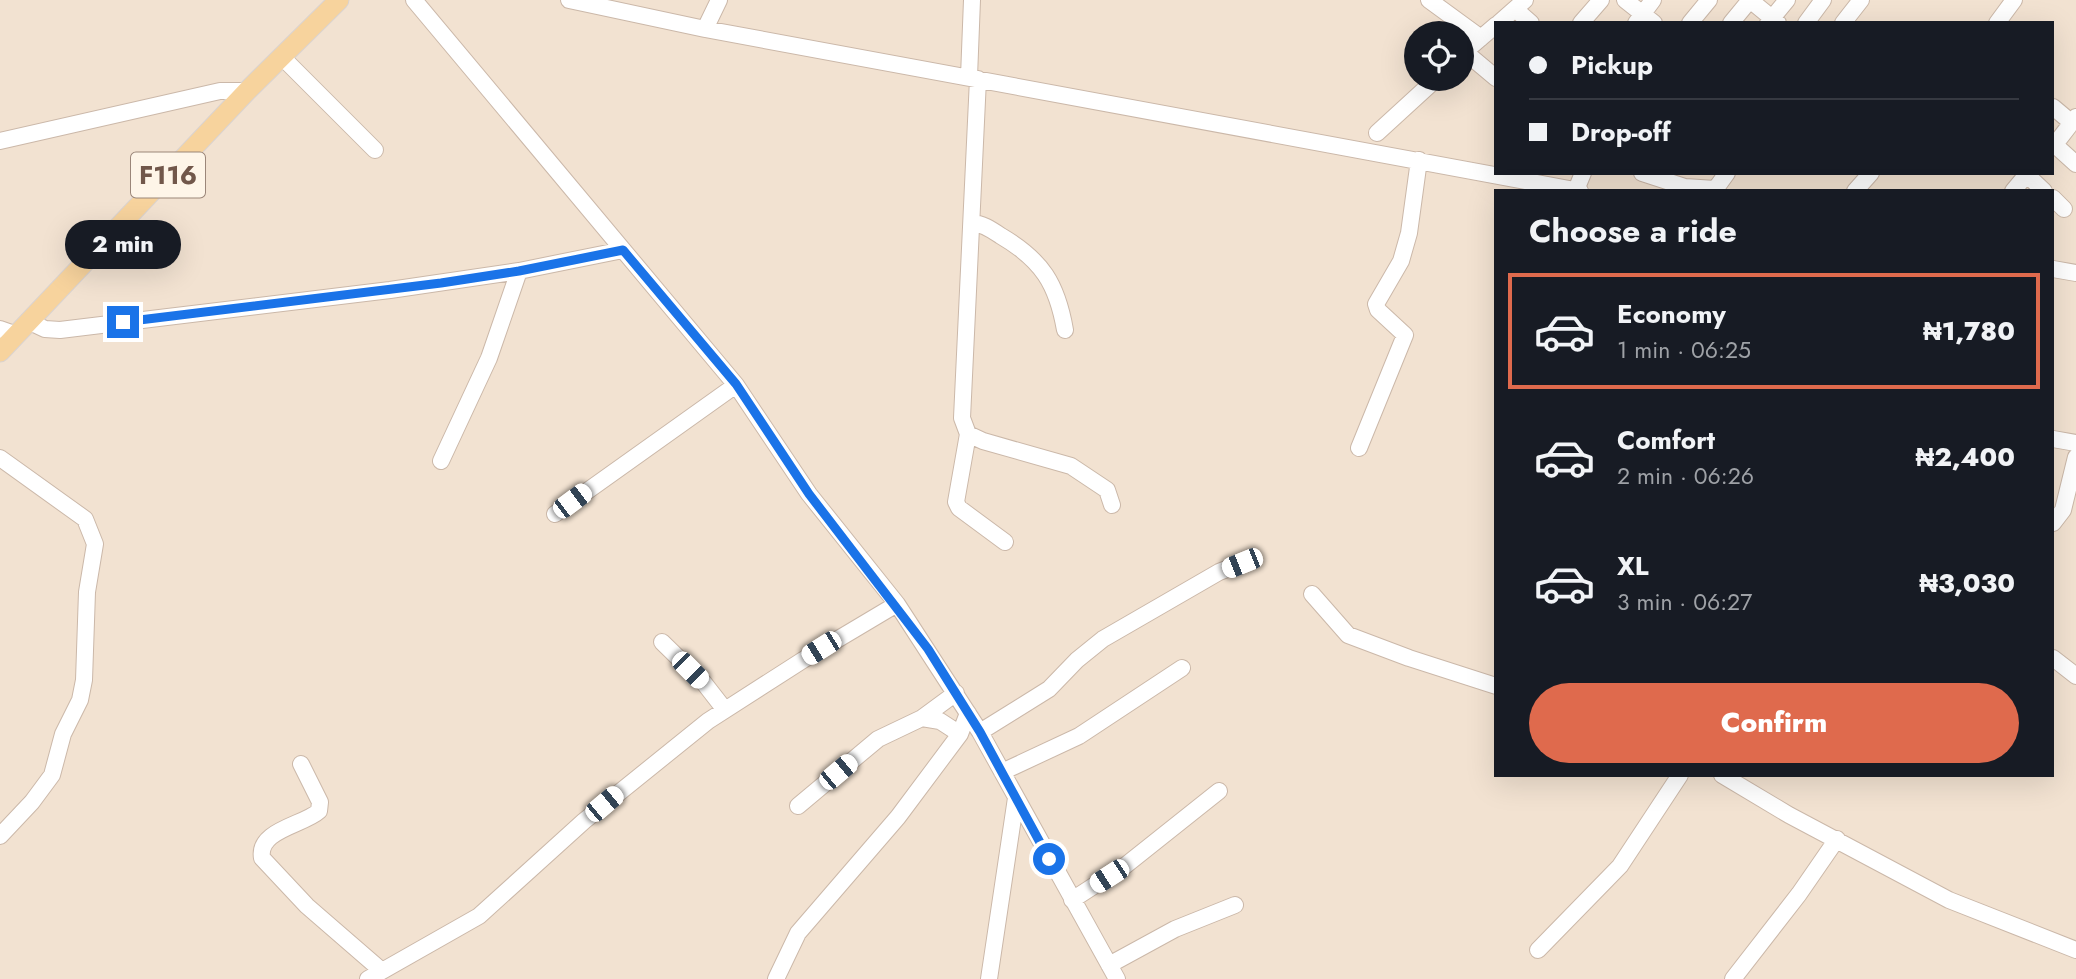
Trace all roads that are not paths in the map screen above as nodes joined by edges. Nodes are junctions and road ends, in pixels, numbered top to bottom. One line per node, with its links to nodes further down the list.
1 (339, 0): 31 (main road, F116)
2 (414, 0): 60 (street)
3 (569, 0): 28 (street)
4 (719, 0): 28 (street)
5 (972, 0): 34 (street)
6 (1429, 0): 29 (street)
7 (1601, 0): 20 (street)
8 (1625, 0): 17 (street)
9 (1653, 0): 17 (street)
10 (1709, 0): 21 (street)
11 (1750, 0): 22 (street); 23 (street)
12 (1787, 0): 23 (street)
13 (1823, 0): 24 (street)
14 (1861, 0): 25 (street)
15 (2014, 0): 26 (street)
16 (1520, 5): 18 (street); 19 (street)
17 (1644, 20)
18 (1501, 21)
19 (1530, 21)
20 (1583, 21)
21 (1692, 21)
22 (1733, 21)
23 (1773, 21)
24 (1807, 21)
25 (1845, 21)
26 (1998, 21)
27 (1494, 27): 29 (street)
28 (705, 29): 34 (street)
29 (1481, 38): 30 (street)
30 (1474, 44)
31 (281, 56): 35 (main road, F116); 42 (street)
32 (1474, 62): 33 (street)
33 (1494, 77)
34 (973, 78): 43 (street); 59 (street)
35 (247, 91): 40 (street); 64 (main road, F116)
36 (1423, 91): 39 (street)
37 (2054, 108): 38 (street)
38 (2074, 120): 41 (street)
39 (1377, 133)
40 (0, 141)
41 (2054, 146): 44 (street)
42 (375, 150)
43 (1419, 160): 45 (street); 71 (street)
44 (2076, 164)
45 (1494, 171)
46 (1656, 175): 52 (street)
47 (1725, 175): 55 (street)
48 (1869, 175): 56 (street)
49 (2027, 175): 57 (street)
50 (2029, 175): 58 (street)
51 (1538, 177): 53 (street)
52 (1689, 180): 54 (street)
53 (1575, 189)
54 (1712, 189)
55 (1715, 189)
56 (1857, 189)
57 (2015, 189)
58 (2042, 189)
59 (972, 223): 65 (street); 68 (street)
60 (623, 250): 62 (street); 67 (street)
61 (2054, 269): 63 (street)
62 (519, 271): 64 (street); 74 (street)
63 (2076, 273)
64 (15, 328): 66 (main road, F116)
65 (1065, 330)
66 (0, 352)
67 (736, 384): 76 (street); 81 (street)
68 (968, 434): 75 (street); 78 (street)
69 (2054, 439): 70 (street)
70 (2076, 443)
71 (1359, 448)
72 (2076, 457): 77 (street)
73 (0, 458): 100 (street)
74 (441, 461)
75 (1112, 505)
76 (555, 514)
77 (2054, 522)
78 (1005, 542)
79 (1242, 563): 91 (street)
80 (1312, 594): 86 (street)
81 (897, 604): 87 (street); 88 (street)
82 (662, 642): 88 (street)
83 (2054, 659): 85 (street)
84 (1182, 668): 94 (street)
85 (2076, 676)
86 (1494, 684)
87 (956, 693): 89 (street); 90 (street)
88 (725, 710): 107 (street)
89 (968, 713): 91 (street); 92 (street)
90 (922, 718): 92 (street); 99 (street)
91 (980, 732): 94 (street)
92 (960, 734): 108 (street)
93 (302, 764): 107 (street)
94 (1002, 772): 98 (street)
95 (1680, 777): 104 (street)
96 (1725, 777): 101 (street)
97 (1219, 791): 102 (street)
98 (1016, 798): 102 (street); 109 (street)
99 (797, 806)
100 (0, 836)
101 (1837, 838): 105 (street); 110 (street)
102 (1072, 900): 106 (street)
103 (1235, 905): 106 (street)
104 (1538, 950)
105 (2076, 950)
106 (1113, 972)
107 (375, 975)
108 (776, 979)
109 (989, 979)
110 (1733, 979)

